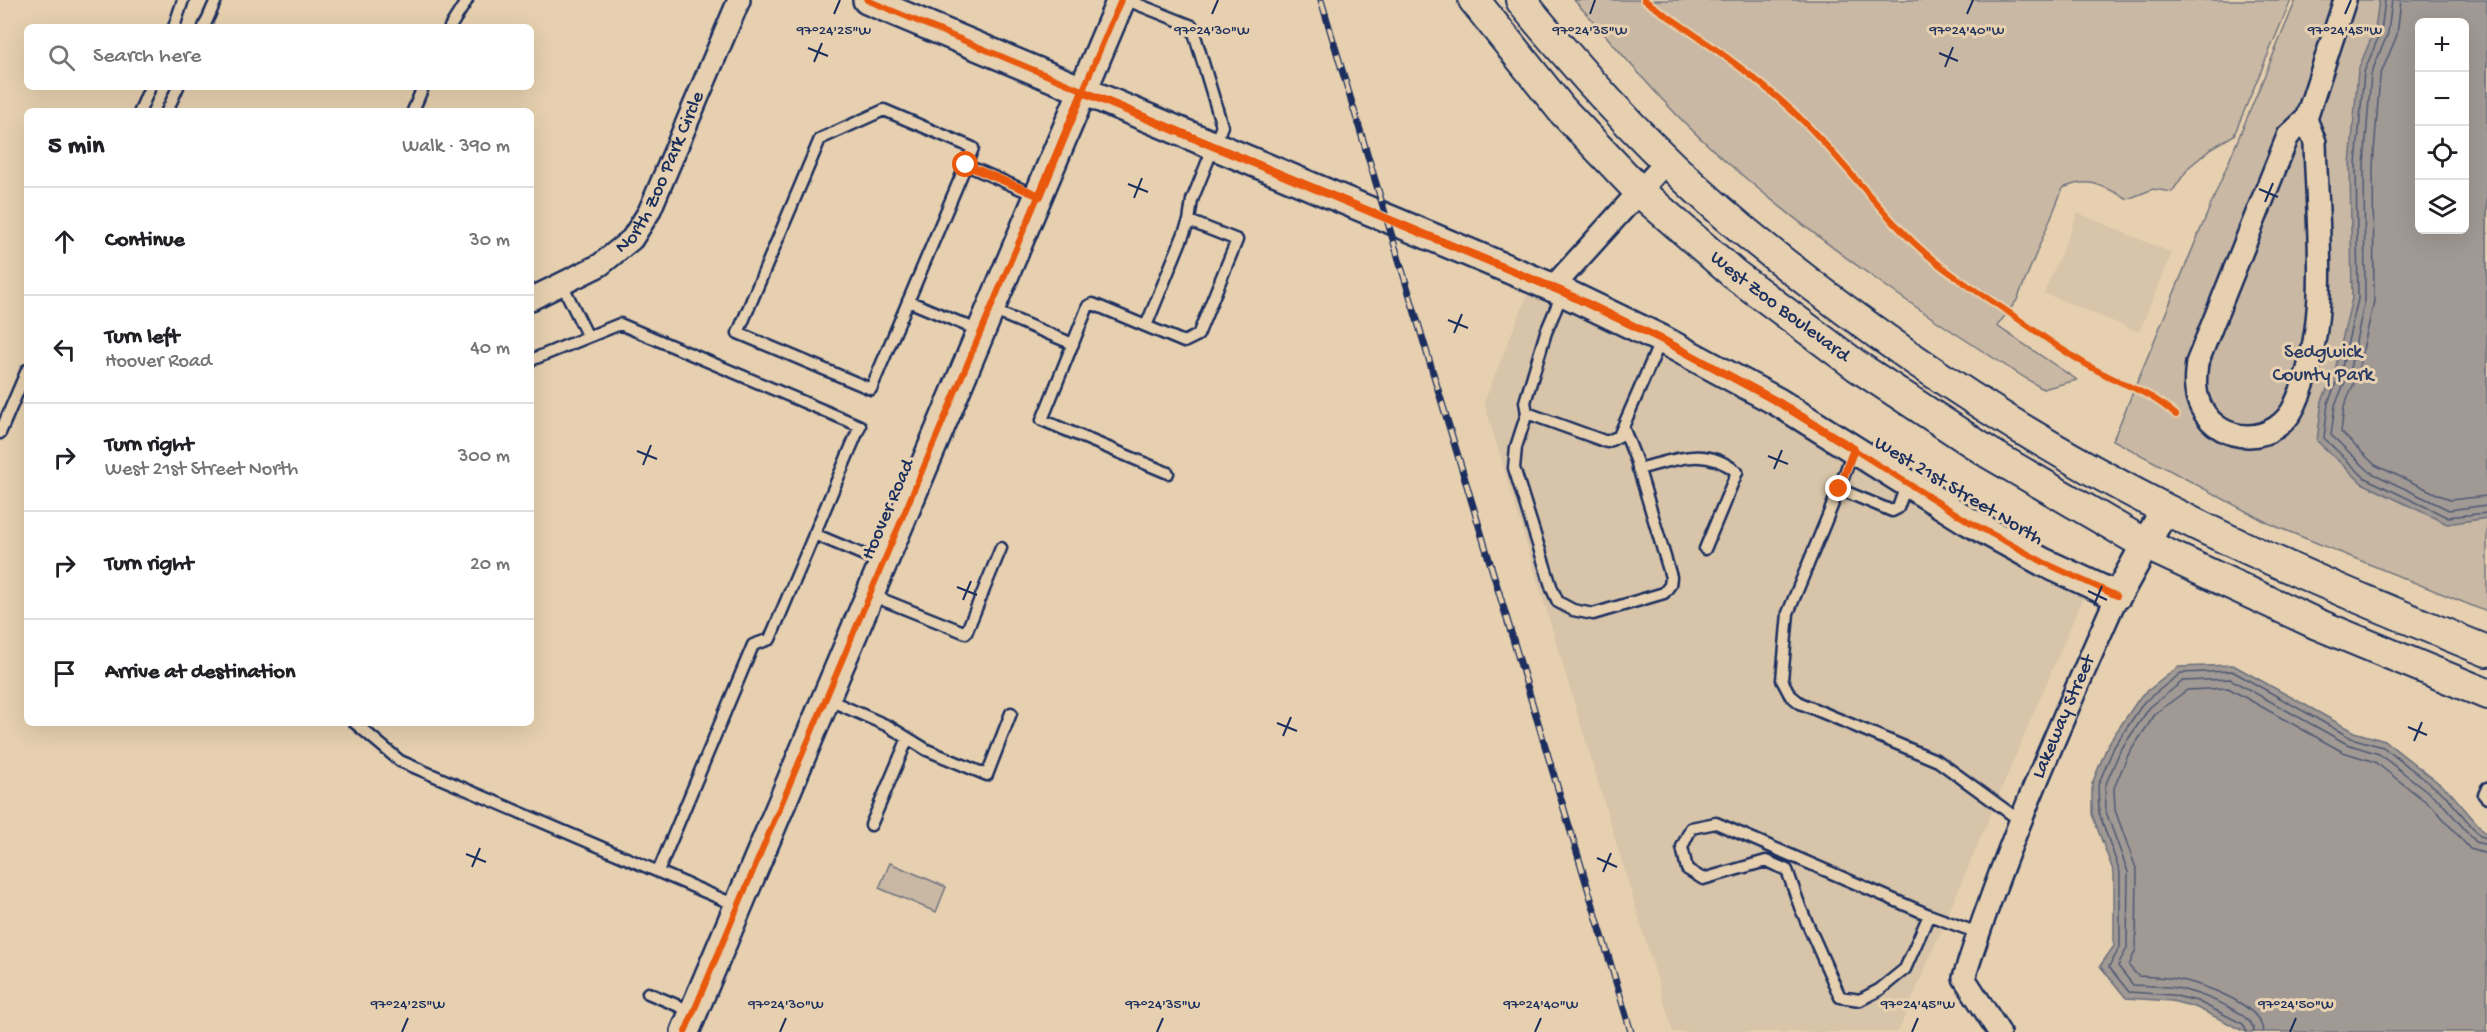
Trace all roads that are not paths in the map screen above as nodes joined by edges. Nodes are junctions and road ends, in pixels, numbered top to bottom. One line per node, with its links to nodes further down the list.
1 (183, 0): 11 (lane)
2 (216, 0): 12 (lane)
3 (467, 0): 13 (lane)
4 (739, 0): 28 (street, North Zoo Park Circle)
5 (867, 0): 17 (street, West 21st Street North)
6 (1121, 0): 17 (street, Hoover Road)
7 (1128, 0): 22 (lane)
8 (1474, 0): 25 (main road, West Zoo Boulevard)
9 (1521, 0): 23 (main road, West Zoo Boulevard)
10 (2345, 0): 21 (street)
11 (175, 24)
12 (205, 24)
13 (452, 24)
14 (149, 90): 18 (lane)
15 (177, 90): 19 (lane)
16 (422, 90): 20 (lane)
17 (1083, 92): 22 (street, West 21st Street North); 26 (street, Hoover Road)
18 (141, 108)
19 (168, 108)
20 (414, 108)
21 (2306, 119): 21 (street)
22 (1214, 147): 27 (lane); 29 (street, West 21st Street North)
23 (1666, 162): 25 (street); 48 (main road, West Zoo Boulevard)
24 (966, 165): 26 (lane); 31 (lane); 31 (lane)
25 (1639, 191): 29 (street); 50 (main road, West Zoo Boulevard)
26 (1040, 196): 32 (street, Hoover Road)
27 (1189, 221): 33 (lane); 33 (lane)
28 (562, 284): 30 (street, North Zoo Park Circle); 34 (lane)
29 (1558, 290): 35 (street, West 21st Street North); 40 (lane)
30 (534, 298)
31 (908, 301): 32 (lane)
32 (987, 321): 36 (lane); 53 (street, Hoover Road)
33 (1146, 326): 36 (lane)
34 (588, 337): 37 (lane); 49 (lane)
35 (1661, 339): 41 (lane); 43 (street, West 21st Street North)
36 (1073, 344): 45 (lane)
37 (534, 359)
38 (24, 375): 39 (lane)
39 (5, 409): 42 (lane)
40 (1527, 413): 41 (lane); 44 (lane)
41 (1623, 427): 44 (lane)
42 (0, 433)
43 (1854, 449): 46 (street, West 21st Street North); 47 (lane)
44 (1638, 468): 52 (lane)
45 (1168, 473)
46 (1907, 483): 47 (lane); 55 (street, West 21st Street North)
47 (1839, 489): 64 (lane)
48 (2164, 509): 50 (street, Lakeway Street); 56 (main road)
49 (814, 534): 53 (lane); 66 (lane)
50 (2145, 544): 55 (street, Lakeway Street); 57 (main road)
51 (1001, 548): 54 (lane)
52 (1705, 549)
53 (884, 563): 54 (street, Hoover Road)
54 (871, 594): 58 (street, Hoover Road)
55 (2117, 596): 64 (street, Lakeway Street)
56 (2487, 651)
57 (2487, 694)
58 (826, 699): 61 (lane); 67 (street, Hoover Road)
59 (1011, 713): 61 (lane)
60 (359, 726): 66 (lane)
61 (908, 738): 65 (lane)
62 (2487, 788): 63 (lane)
63 (2487, 798)
64 (2022, 822): 69 (street, Lakeway Street)
65 (871, 825)
66 (658, 872): 67 (lane)
67 (738, 906): 71 (street, Hoover Road)
68 (1929, 915): 68 (lane); 69 (lane)
69 (1978, 933): 72 (street, Lakeway Street)
70 (648, 993): 71 (lane)
71 (689, 1022)
72 (1999, 1032)

